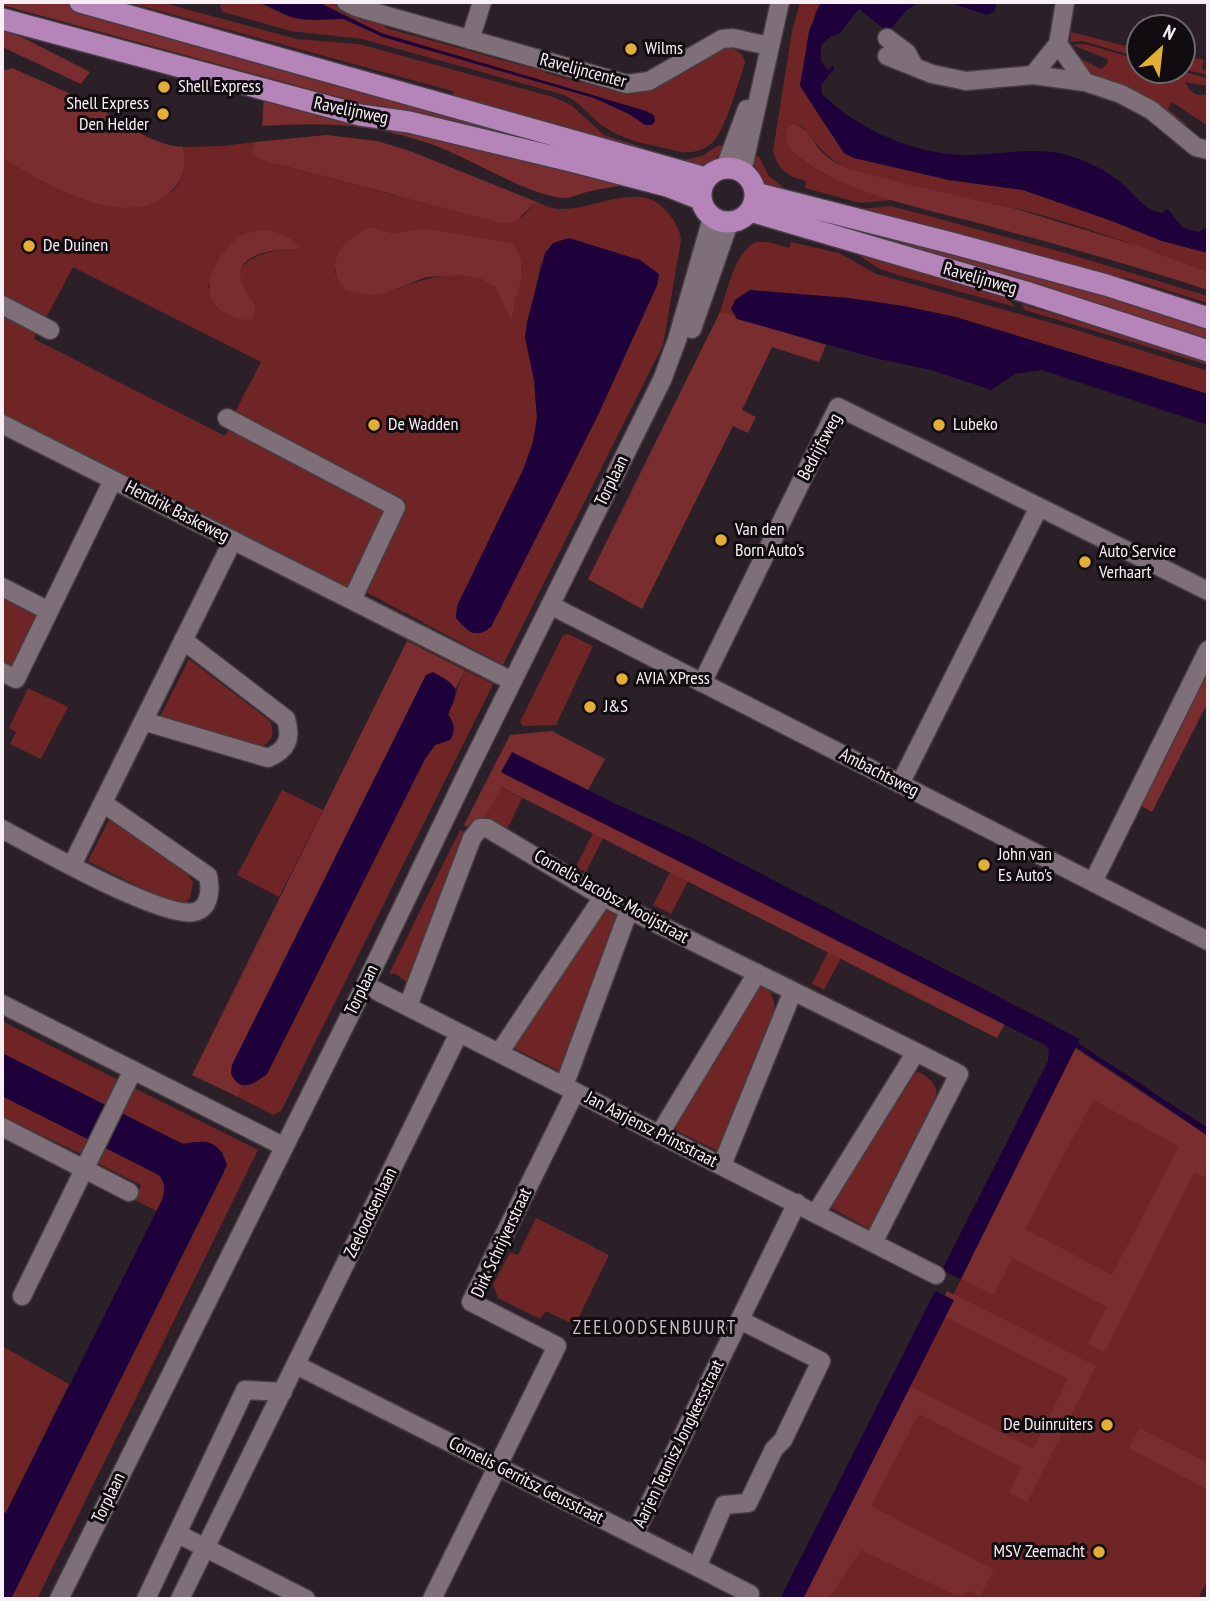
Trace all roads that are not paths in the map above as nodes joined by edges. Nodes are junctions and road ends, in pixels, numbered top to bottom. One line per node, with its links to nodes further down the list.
1 (80, 2): 15 (main road, Ravelijnweg)
2 (346, 2): 7 (street, Ravelijncenter)
3 (482, 2): 7 (street)
4 (780, 2): 9 (street)
5 (1065, 2): 8 (street)
6 (2, 19): 15 (main road, Ravelijnweg)
7 (470, 40): 9 (street, Ravelijncenter)
8 (1058, 44): 11 (street); 12 (street)
9 (769, 46): 14 (street)
10 (887, 47): 11 (street)
11 (1033, 75): 12 (street)
12 (1085, 82): 13 (street)
13 (1208, 150)
14 (733, 170): 15 (main road); 16 (main road)
15 (703, 189): 17 (main road)
16 (753, 202): 17 (main road); 19 (main road, Ravelijnweg); 21 (main road, Ravelijnweg)
17 (721, 220): 30 (street, Torplaan)
18 (2, 305): 20 (street)
19 (1208, 318)
20 (50, 330)
21 (1208, 351)
22 (227, 418): 29 (street)
23 (2, 424): 24 (street, Hendrik Baskeweg)
24 (113, 480): 26 (street, Hendrik Baskeweg); 31 (street)
25 (1039, 507): 28 (street, Bedrijfsweg); 36 (street, Bedrijfsweg); 38 (street)
26 (233, 540): 29 (street, Hendrik Baskeweg); 32 (street)
27 (2, 587): 31 (street)
28 (1208, 591)
29 (352, 600): 35 (street, Hendrik Baskeweg)
30 (550, 605): 35 (street, Torplaan); 36 (street, Ambachtsweg)
31 (49, 611): 34 (street)
32 (183, 640): 37 (street); 37 (street)
33 (1208, 650): 42 (street)
34 (2, 672)
35 (512, 681): 47 (street, Torplaan)
36 (702, 683): 38 (street, Ambachtsweg)
37 (144, 721): 39 (street)
38 (900, 784): 42 (street, Ambachtsweg)
39 (103, 803): 41 (street); 41 (street)
40 (2, 829): 41 (street)
41 (72, 865)
42 (1093, 882): 45 (street, Ambachtsweg)
43 (603, 897): 44 (street, Cornelis Jacobsz Mooijstraat); 50 (street, Cornelis Jacobsz Mooijstraat); 53 (street)
44 (629, 910): 46 (street, Cornelis Jacobsz Mooijstraat); 55 (street)
45 (1208, 941)
46 (757, 973): 48 (street, Cornelis Jacobsz Mooijstraat); 57 (street)
47 (365, 985): 50 (street, Jan Aarjensz Prinsstraat); 58 (street, Torplaan)
48 (793, 991): 52 (street, Cornelis Jacobsz Mooijstraat); 59 (street)
49 (2, 1004): 54 (street)
50 (408, 1006): 51 (street, Jan Aarjensz Prinsstraat)
51 (459, 1033): 53 (street, Jan Aarjensz Prinsstraat); 68 (street, Zeeloodsenlaan)
52 (916, 1052): 63 (street); 64 (street, Cornelis Jacobsz Mooijstraat)
53 (499, 1053): 55 (street, Jan Aarjensz Prinsstraat)
54 (133, 1070): 58 (street); 60 (street)
55 (570, 1089): 57 (street, Jan Aarjensz Prinsstraat); 70 (street, Dirk Schrijverstraat)
56 (2, 1127): 60 (street)
57 (659, 1135): 59 (street, Jan Aarjensz Prinsstraat)
58 (283, 1146): 75 (street, Torplaan)
59 (722, 1166): 62 (street, Jan Aarjensz Prinsstraat)
60 (84, 1169): 61 (street); 66 (street)
61 (129, 1192)
62 (797, 1203): 63 (street, Jan Aarjensz Prinsstraat); 67 (street, Aarjen Teunisz Jongkeesstraat)
63 (816, 1213): 64 (street, Jan Aarjensz Prinsstraat)
64 (873, 1242): 65 (street, Jan Aarjensz Prinsstraat)
65 (936, 1275)
66 (22, 1296)
67 (740, 1320): 72 (street, Aarjen Teunisz Jongkeesstraat); 74 (street)
68 (296, 1365): 69 (street, Zeeloodsenlaan); 70 (street, Cornelis Gerritsz Geusstraat)
69 (283, 1392): 71 (street); 73 (street, Zeeloodsenlaan)
70 (497, 1467): 72 (street, Cornelis Gerritsz Geusstraat); 79 (street)
71 (177, 1534): 73 (street); 76 (street)
72 (634, 1535): 74 (street, Cornelis Gerritsz Geusstraat)
73 (205, 1548): 77 (street, Zeeloodsenlaan); 78 (street)
74 (697, 1567): 80 (street, Cornelis Gerritsz Geusstraat)
75 (59, 1599)
76 (146, 1599)
77 (180, 1599)
78 (306, 1599)
79 (432, 1599)
80 (748, 1599)

